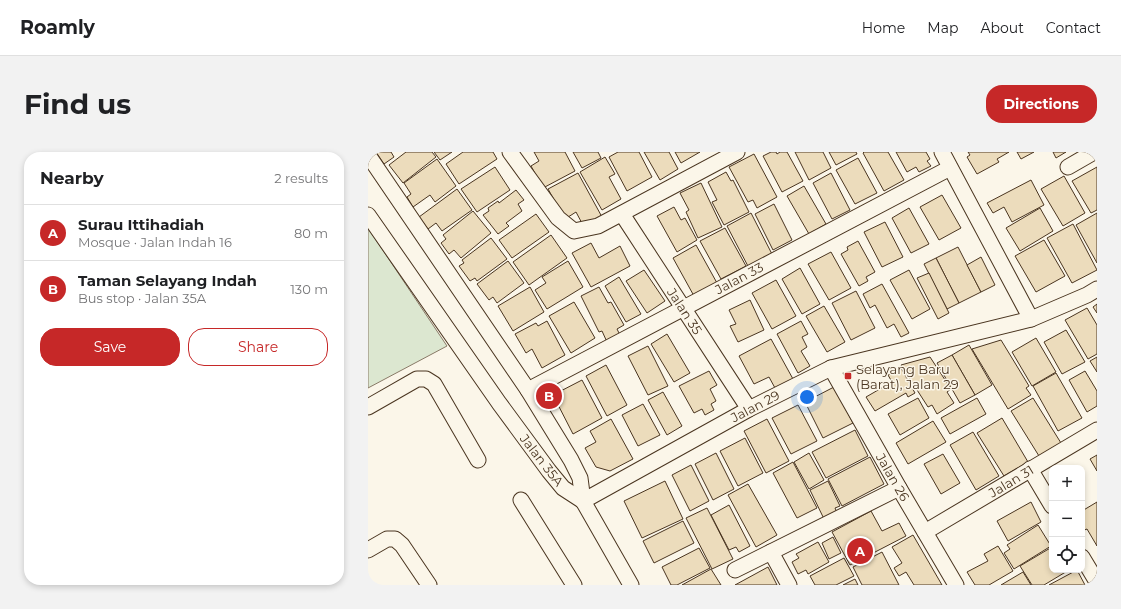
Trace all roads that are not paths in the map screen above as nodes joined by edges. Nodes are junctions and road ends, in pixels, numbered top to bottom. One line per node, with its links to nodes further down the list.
1 (510, 152): 8 (street)
2 (737, 152): 8 (street)
3 (942, 152): 7 (street)
4 (1094, 152): 6 (street)
5 (368, 155): 14 (street, Jalan 35A)
6 (1068, 167)
7 (950, 168): 11 (street, Jalan 33); 12 (street)
8 (622, 214): 11 (street, Jalan 35)
9 (368, 215): 22 (street, Jalan 35A)
10 (1097, 289): 12 (street, Jalan 29)
11 (683, 308): 14 (street, Jalan 33); 16 (street, Jalan 35)
12 (1031, 319): 13 (street, Jalan 29)
13 (831, 368): 16 (street, Jalan 29); 20 (street, Jalan 26)
14 (528, 390): 22 (street, Jalan 35A)
15 (368, 407): 18 (street)
16 (749, 409): 22 (street, Jalan 29)
17 (1097, 430): 19 (street, Jalan 31)
18 (478, 460)
19 (1030, 470): 23 (street); 24 (street, Jalan 31)
20 (899, 488): 24 (street, Jalan 26); 26 (street)
21 (520, 500): 31 (street)
22 (583, 501): 32 (street)
23 (1049, 501)
24 (925, 532): 34 (street, Jalan 26)
25 (368, 550): 30 (street)
26 (771, 552): 28 (street); 33 (street)
27 (1089, 563): 29 (street)
28 (735, 570)
29 (1097, 582)
30 (429, 585)
31 (574, 585)
32 (631, 585)
33 (789, 585)
34 (956, 585)

